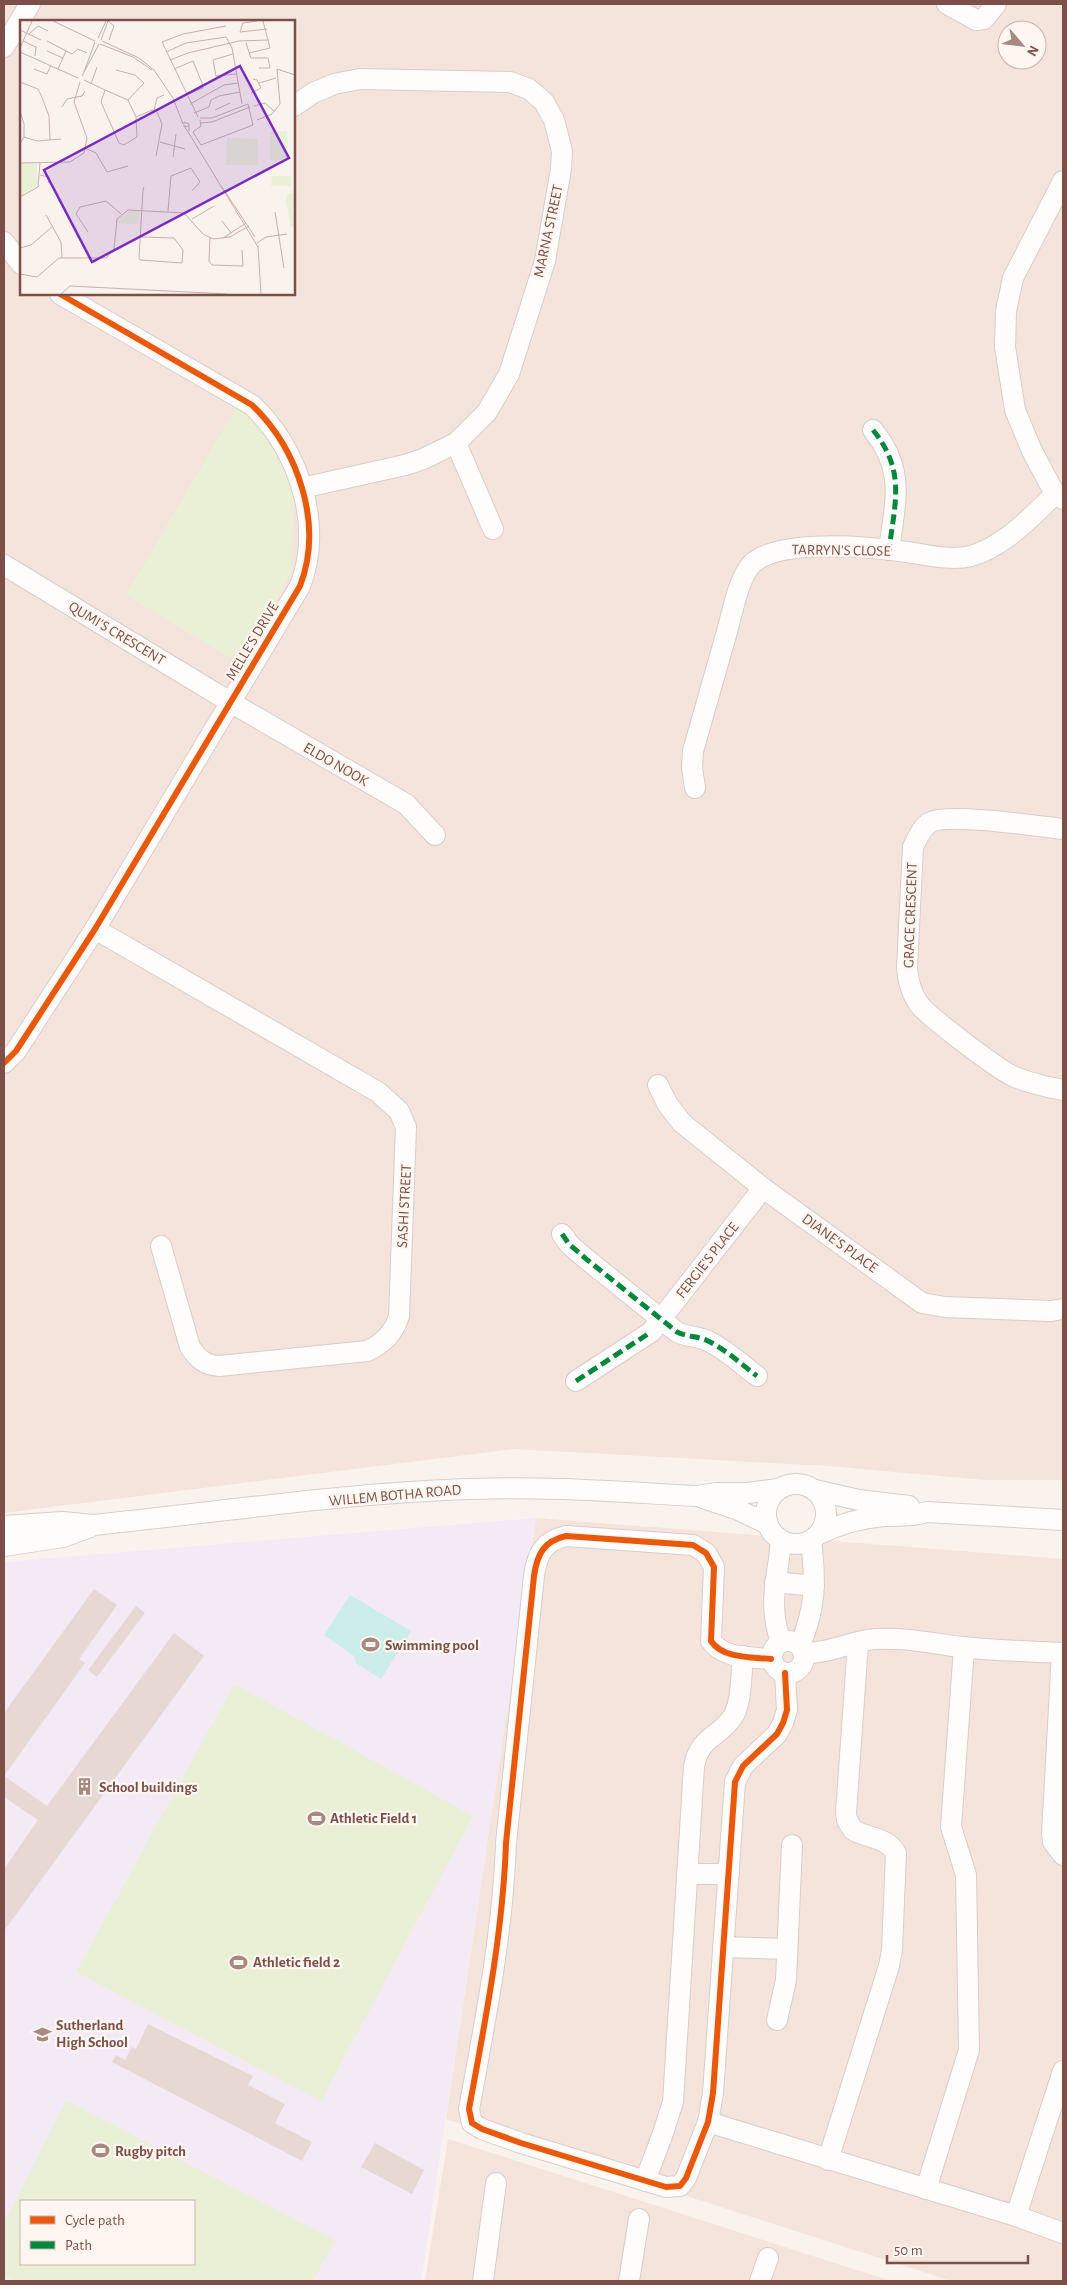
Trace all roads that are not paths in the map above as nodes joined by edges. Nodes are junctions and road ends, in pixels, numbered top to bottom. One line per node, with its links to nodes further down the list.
1 (30, 4): 4 (street)
2 (947, 4): 3 (street)
3 (996, 4)
4 (20, 20)
5 (20, 21): 6 (street)
6 (4, 47)
7 (295, 105): 13 (street, MARNA STREET)
8 (1063, 180): 15 (street)
9 (4, 242): 10 (street)
10 (20, 263)
11 (62, 295): 14 (street, MELLE'S DRIVE)
12 (874, 430): 17 (street)
13 (456, 443): 14 (street, MARNA STREET); 16 (street)
14 (302, 488): 19 (street, MELLE'S DRIVE)
15 (1059, 497): 17 (street, TARRYN'S CLOSE)
16 (493, 529)
17 (889, 550): 20 (street, TARRYN'S CLOSE)
18 (4, 565): 19 (street, QUMI'S CRESCENT)
19 (230, 702): 22 (street, ELDO NOOK); 23 (street, MELLE'S DRIVE)
20 (695, 788)
21 (1063, 829): 26 (street, GRACE CRESCENT)
22 (435, 835)
23 (95, 928): 24 (street, MELLE'S DRIVE); 29 (street, SASHI STREET)
24 (4, 1063)
25 (658, 1084): 27 (street, DIANE'S PLACE)
26 (1063, 1090)
27 (763, 1188): 30 (street, DIANE'S PLACE); 31 (street, FERGIE'S PLACE)
28 (562, 1234): 31 (street)
29 (161, 1246)
30 (1063, 1309)
31 (656, 1325): 32 (street); 33 (street, FERGIE'S PLACE)
32 (757, 1376)
33 (576, 1381)
34 (779, 1489): 35 (street); 36 (street, WILLEM BOTHA ROAD); 39 (street)
35 (815, 1490): 37 (street); 42 (street)
36 (697, 1496): 39 (street, WILLEM BOTHA ROAD); 40 (street, WILLEM BOTHA ROAD)
37 (927, 1512): 38 (street); 42 (street)
38 (1063, 1520)
39 (768, 1524): 43 (street)
40 (94, 1525): 41 (street, WILLEM BOTHA ROAD); 44 (street, WILLEM BOTHA ROAD)
41 (4, 1526)
42 (815, 1537): 43 (street); 46 (street)
43 (781, 1540): 45 (street)
44 (4, 1546)
45 (776, 1582): 46 (street); 48 (street)
46 (814, 1586): 48 (street)
47 (858, 1643): 48 (street); 49 (street); 62 (street)
48 (795, 1647): 52 (street); 52 (street)
49 (964, 1648): 50 (street); 65 (street)
50 (1063, 1653): 54 (street)
51 (744, 1656): 52 (street); 55 (street); 63 (street)
52 (778, 1666): 56 (street)
53 (792, 1845): 58 (street)
54 (1063, 1855)
55 (687, 1874): 56 (street); 63 (street)
56 (729, 1874): 57 (street)
57 (723, 1948): 58 (street); 61 (street)
58 (786, 1950): 59 (street)
59 (777, 2020)
60 (1063, 2071): 66 (street)
61 (708, 2122): 62 (street); 63 (street)
62 (828, 2160): 65 (street)
63 (644, 2181)
64 (496, 2183): 70 (street)
65 (926, 2189): 66 (street)
66 (1016, 2216): 68 (street)
67 (639, 2219): 71 (street)
68 (1063, 2232)
69 (768, 2258): 72 (street)
70 (483, 2281)
71 (629, 2281)
72 (760, 2281)

